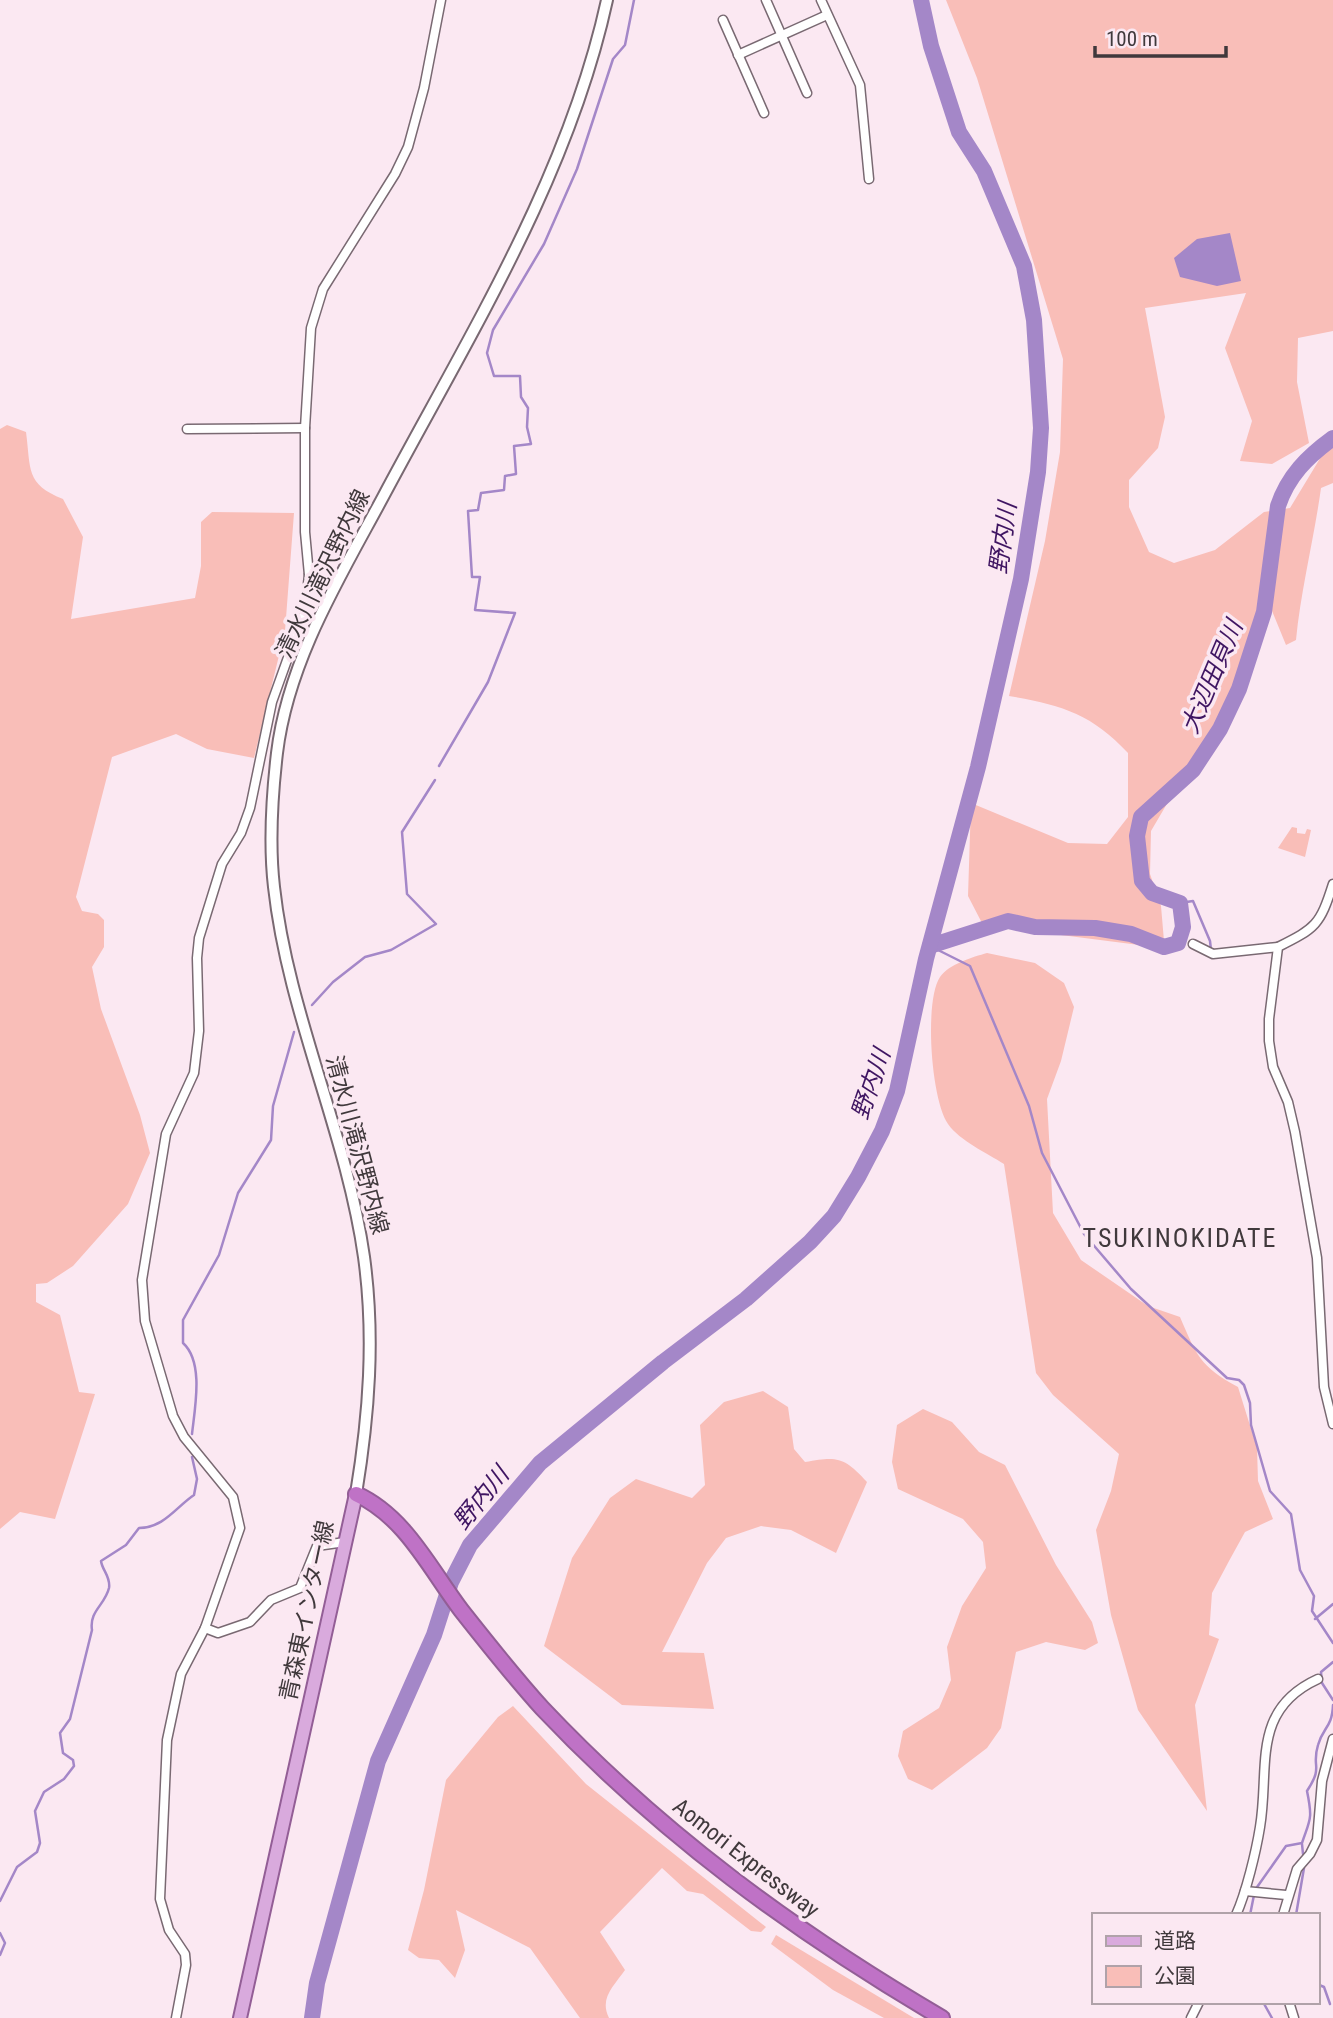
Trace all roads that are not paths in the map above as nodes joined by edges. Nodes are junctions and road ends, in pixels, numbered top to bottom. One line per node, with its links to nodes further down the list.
1 (607, 0): 15 (main road, 清水川滝沢野内線)
2 (766, 0): 7 (street)
3 (821, 0): 5 (street)
4 (444, 1): 12 (street)
5 (827, 15): 7 (street); 11 (street)
6 (723, 20): 8 (street)
7 (781, 35): 8 (street); 9 (street)
8 (738, 55): 10 (street)
9 (807, 93)
10 (764, 113)
11 (869, 179)
12 (305, 428): 13 (street); 14 (street)
13 (187, 429)
14 (309, 575): 15 (street); 22 (street)
15 (336, 584): 20 (main road, 清水川滝沢野内線)
16 (1333, 884): 18 (street)
17 (1194, 944): 18 (street)
18 (1278, 947): 19 (street)
19 (1333, 1424)
20 (356, 1494): 21 (main road, 青森東インター線); 31 (highway, Aomori Expressway)
21 (345, 1542): 22 (street); 30 (main road, 青森東インター線)
22 (205, 1628): 29 (street)
23 (1318, 1679): 25 (street)
24 (1333, 1739): 26 (street)
25 (1253, 1892): 26 (street); 27 (street)
26 (1286, 1895): 28 (street)
27 (1237, 1913)
28 (1283, 1913)
29 (176, 2018)
30 (240, 2018)
31 (942, 2018)

